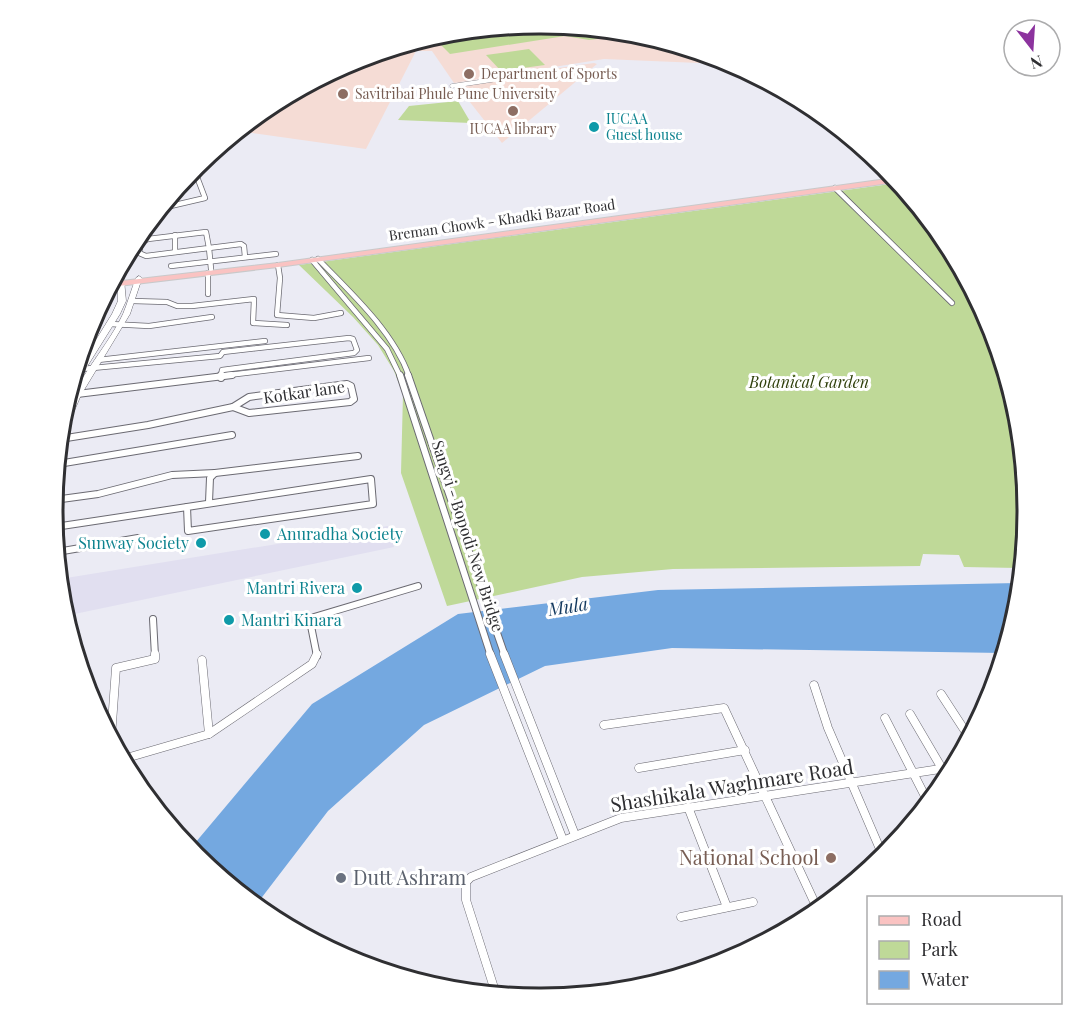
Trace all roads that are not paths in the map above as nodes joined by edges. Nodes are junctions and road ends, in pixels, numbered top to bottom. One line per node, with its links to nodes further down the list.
1 (511, 77): 2 (street)
2 (452, 86)
3 (198, 179): 7 (street)
4 (882, 180): 6 (main road, Breman Chowk - Khadki Bazar Road)
5 (882, 180): 8 (main road, Breman Chowk - Khadki Bazar Road)
6 (835, 188): 8 (main road, Breman Chowk - Khadki Bazar Road); 25 (street)
7 (175, 205)
8 (562, 224): 15 (main road, Breman Chowk - Khadki Bazar Road); 16 (main road, Breman Chowk - Khadki Bazar Road)
9 (175, 235): 10 (street); 11 (street); 13 (street)
10 (149, 239)
11 (209, 248): 13 (street); 14 (street); 18 (street)
12 (140, 252): 13 (street)
13 (175, 252)
14 (245, 257): 16 (street); 18 (street)
15 (315, 259): 16 (main road, Breman Chowk - Khadki Bazar Road); 19 (street, Sangvi - Bopodi New Bridge)
16 (277, 260): 18 (main road, Breman Chowk - Khadki Bazar Road); 26 (street)
17 (171, 266): 18 (street)
18 (210, 268): 20 (main road, Breman Chowk - Khadki Bazar Road); 23 (street)
19 (328, 273): 75 (street, Sangvi - Bopodi New Bridge); 76 (street, Sangvi - Bopodi New Bridge)
20 (139, 280): 21 (main road, Breman Chowk - Khadki Bazar Road); 24 (main road)
21 (123, 282)
22 (119, 288): 28 (main road)
23 (208, 294)
24 (133, 301): 29 (main road); 30 (street)
25 (952, 303)
26 (341, 313)
27 (212, 317): 29 (street)
28 (110, 324): 29 (street); 32 (main road)
29 (120, 325): 33 (main road)
30 (287, 325)
31 (264, 341): 36 (street)
32 (94, 351): 33 (main road); 35 (main road)
33 (103, 351): 36 (main road)
34 (369, 358): 39 (street)
35 (89, 359)
36 (98, 360): 38 (main road)
37 (86, 369): 38 (street)
38 (92, 369): 39 (street); 40 (main road)
39 (221, 378): 41 (street)
40 (81, 384)
41 (79, 394)
42 (233, 407): 42 (street, Kotkar lane); 44 (street, Kotkar lane)
43 (232, 435): 46 (street)
44 (70, 437)
45 (358, 456): 47 (street)
46 (67, 463)
47 (219, 472): 48 (street); 49 (street)
48 (64, 499)
49 (209, 502): 50 (street); 50 (street)
50 (187, 506): 51 (street)
51 (64, 525)
52 (138, 538): 53 (street)
53 (66, 550)
54 (418, 585): 64 (street)
55 (153, 619): 61 (street)
56 (202, 660): 64 (street)
57 (814, 685): 71 (street)
58 (941, 694): 63 (street)
59 (910, 714): 68 (street)
60 (885, 718): 70 (street)
61 (112, 720)
62 (604, 725): 65 (street)
63 (964, 729)
64 (209, 734): 66 (street)
65 (745, 750): 67 (street); 73 (street)
66 (132, 756)
67 (639, 768)
68 (941, 768)
69 (940, 769): 70 (street, Shashikala Waghmare Road)
70 (913, 773): 71 (street, Shashikala Waghmare Road); 72 (street)
71 (852, 782): 73 (street, Shashikala Waghmare Road); 77 (street)
72 (924, 793)
73 (767, 795): 74 (street, Shashikala Waghmare Road); 78 (street)
74 (688, 807): 75 (street, Shashikala Waghmare Road); 80 (street)
75 (575, 835): 76 (street, Shashikala Waghmare Road)
76 (562, 840): 82 (street, Shashikala Waghmare Road)
77 (879, 845)
78 (814, 900)
79 (753, 902): 80 (street)
80 (727, 907): 81 (street)
81 (681, 917)
82 (493, 984)

